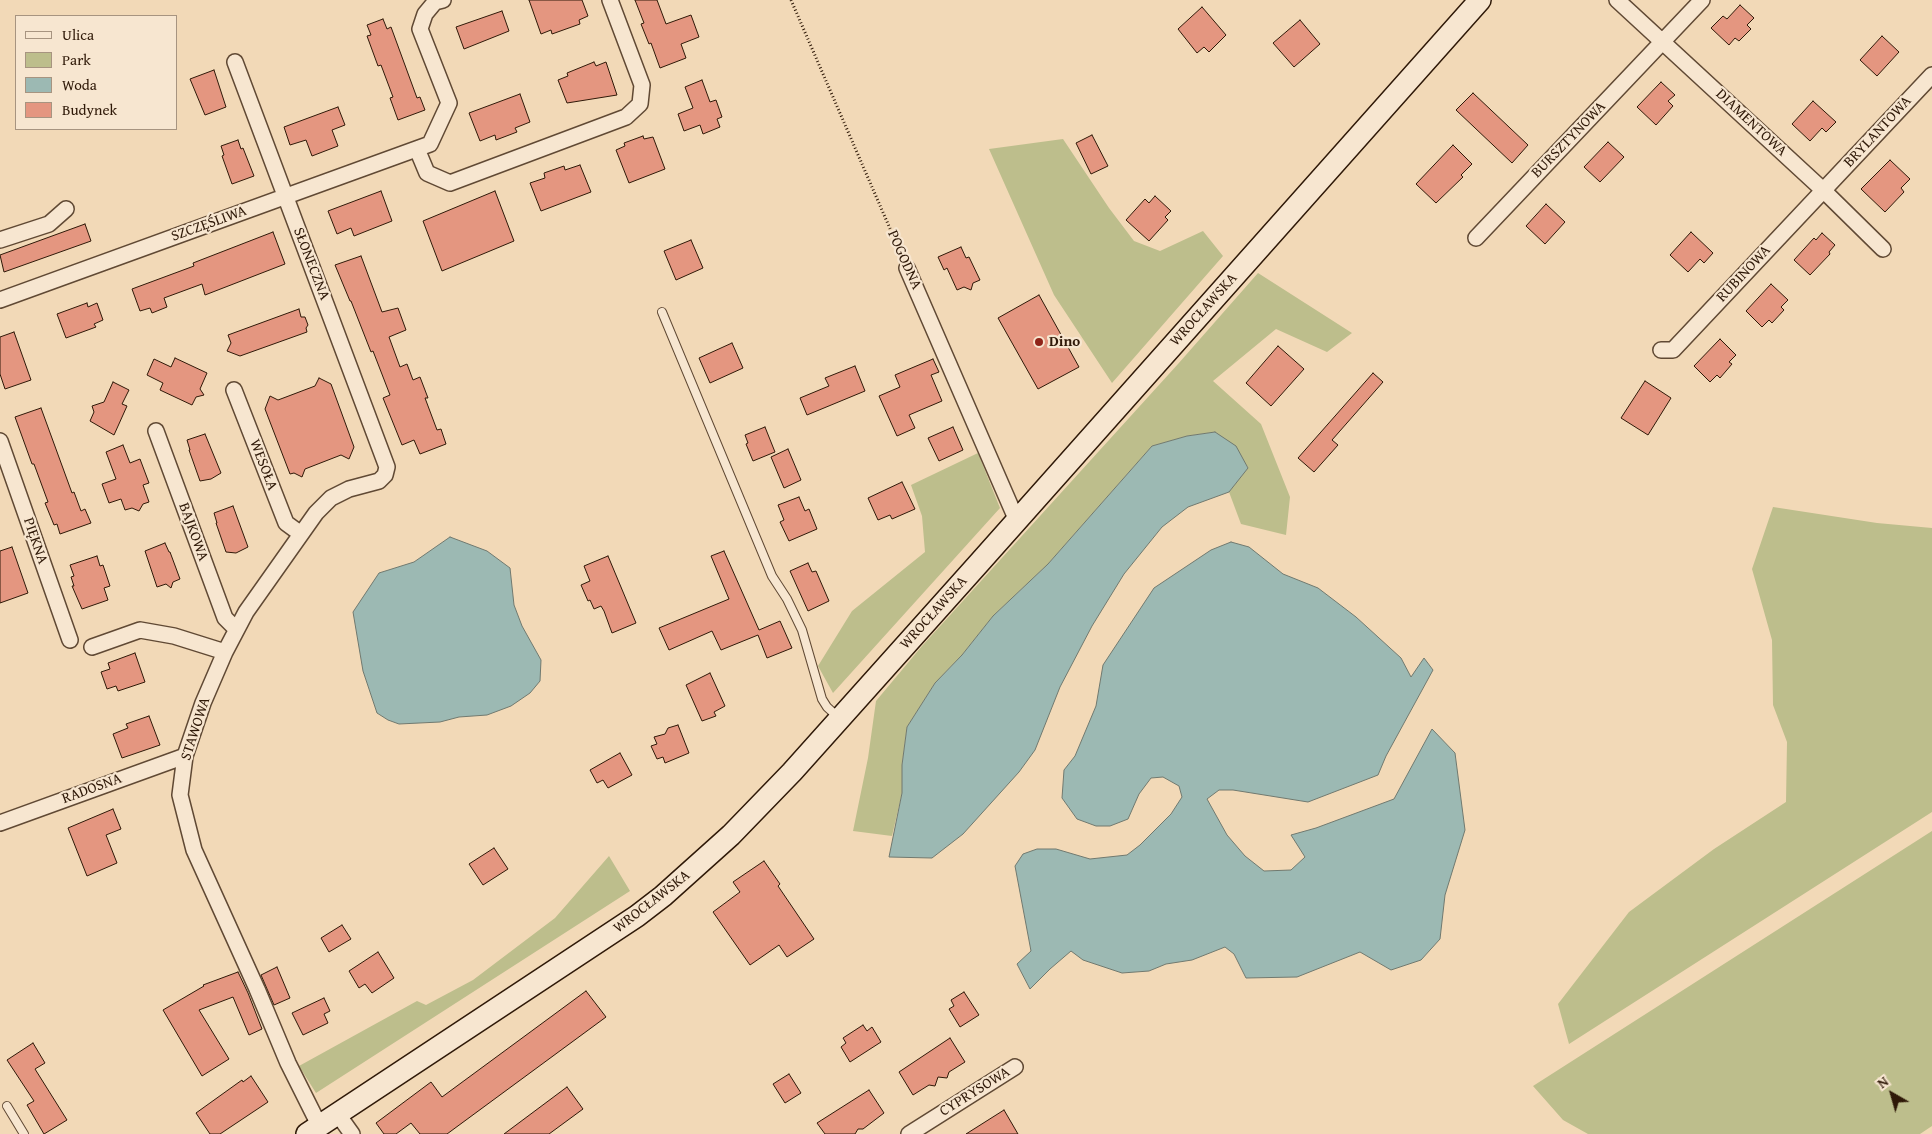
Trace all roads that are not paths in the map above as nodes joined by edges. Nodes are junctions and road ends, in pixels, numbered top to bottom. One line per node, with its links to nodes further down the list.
1 (443, 0): 9 (street, SZCZĘŚLIWA)
2 (610, 0): 9 (street)
3 (1480, 0): 24 (main road, WROCŁAWSKA)
4 (1617, 0): 6 (street, DIAMENTOWA)
5 (1702, 0): 6 (street, BURSZTYNOWA)
6 (1663, 42): 10 (street, DIAMENTOWA); 13 (street, BURSZTYNOWA)
7 (235, 62): 11 (street, SŁONECZNA)
8 (1932, 75): 10 (street, BRYLANTOWA)
9 (417, 149): 11 (street, SZCZĘŚLIWA)
10 (1823, 190): 15 (street, DIAMENTOWA); 19 (street, RUBINOWA)
11 (285, 196): 17 (street, SZCZĘŚLIWA); 23 (street, SŁONECZNA)
12 (66, 208): 14 (street)
13 (1476, 238)
14 (0, 240)
15 (1883, 249)
16 (907, 268): 24 (street, POGODNA)
17 (0, 300)
18 (662, 312): 30 (lane)
19 (1661, 350)
20 (234, 390): 25 (street, WESOŁA)
21 (156, 431): 26 (street, BAJKOWA)
22 (0, 441): 27 (street, PIĘKNA)
23 (387, 467): 25 (street, STAWOWA)
24 (1018, 518): 30 (main road, WROCŁAWSKA)
25 (301, 534): 26 (street, STAWOWA)
26 (236, 629): 29 (street, STAWOWA)
27 (70, 640)
28 (92, 647): 29 (street)
29 (225, 652): 31 (street, STAWOWA)
30 (839, 718): 35 (main road, WROCŁAWSKA)
31 (185, 756): 32 (street, RADOSNA); 36 (street, STAWOWA)
32 (0, 823)
33 (1015, 1067): 39 (street, CYPRYSOWA)
34 (7, 1106): 37 (lane)
35 (337, 1113): 36 (main road, WROCŁAWSKA); 38 (street)
36 (313, 1130)
37 (24, 1134)
38 (352, 1134)
39 (909, 1134)

